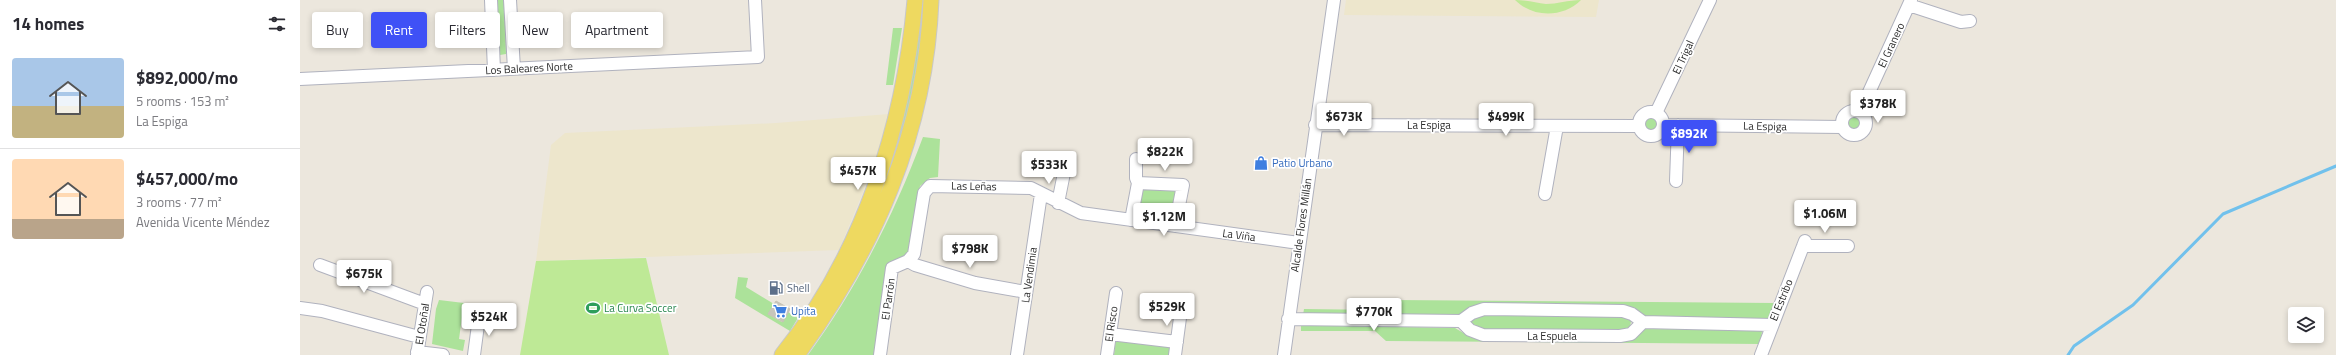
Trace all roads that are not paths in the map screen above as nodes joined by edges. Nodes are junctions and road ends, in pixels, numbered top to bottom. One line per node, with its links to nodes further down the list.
1 (491, 0): 11 (street)
2 (510, 0): 10 (street)
3 (756, 0): 10 (street, Los Baleares Norte)
4 (915, 0): 49 (main road)
5 (931, 0): 49 (main road)
6 (1334, 0): 15 (street, Alcalde Flores Millán)
7 (1710, 0): 14 (street, El Trigal)
8 (1910, 2): 9 (street); 13 (street, El Granero)
9 (1970, 21)
10 (514, 69): 11 (street, Los Baleares Norte)
11 (494, 70): 12 (street, Los Baleares Norte)
12 (300, 79)
13 (1860, 112): 20 (street); 20 (street, La Espiga)
14 (1656, 113): 16 (street); 19 (street)
15 (1315, 125): 18 (street, La Espiga); 30 (street, Alcalde Flores Millán)
16 (1663, 125): 17 (street, La Espiga); 19 (street)
17 (1678, 125): 20 (street, La Espiga); 23 (street)
18 (1557, 126): 19 (street, La Espiga); 26 (street)
19 (1639, 126)
20 (1842, 127)
21 (1136, 159): 24 (street)
22 (1064, 173): 27 (street)
23 (1676, 181)
24 (1138, 183): 28 (street); 29 (street)
25 (1041, 194): 27 (street, La Viña); 32 (street, Las Leñas); 34 (street, La Vendimia)
26 (1545, 194)
27 (1058, 203): 28 (street, La Viña)
28 (1130, 220): 29 (street, La Viña)
29 (1175, 226): 30 (street, La Viña)
30 (1299, 243): 39 (street, Alcalde Flores Millán)
31 (1848, 246): 42 (street, El Estribo)
32 (908, 261): 34 (street); 50 (street, El Parrón)
33 (320, 265): 44 (street, El Otoñal)
34 (1026, 292): 51 (street, La Vendimia)
35 (1116, 293): 43 (street, El Risco)
36 (1182, 303): 45 (street)
37 (300, 308): 44 (street)
38 (480, 310): 48 (street)
39 (1288, 319): 40 (street); 54 (street, Alcalde Flores Millán)
40 (1462, 322): 41 (street); 41 (street, La Espuela)
41 (1643, 322): 42 (street)
42 (1772, 324): 55 (street, El Estribo)
43 (1110, 334): 45 (street); 52 (street, El Risco)
44 (420, 337): 46 (street, El Otoñal)
45 (1177, 342): 53 (street)
46 (417, 353): 47 (street)
47 (443, 355)
48 (474, 355)
49 (788, 355)
50 (880, 355)
51 (1017, 355)
52 (1107, 355)
53 (1176, 355)
54 (1284, 355)
55 (1760, 355)

